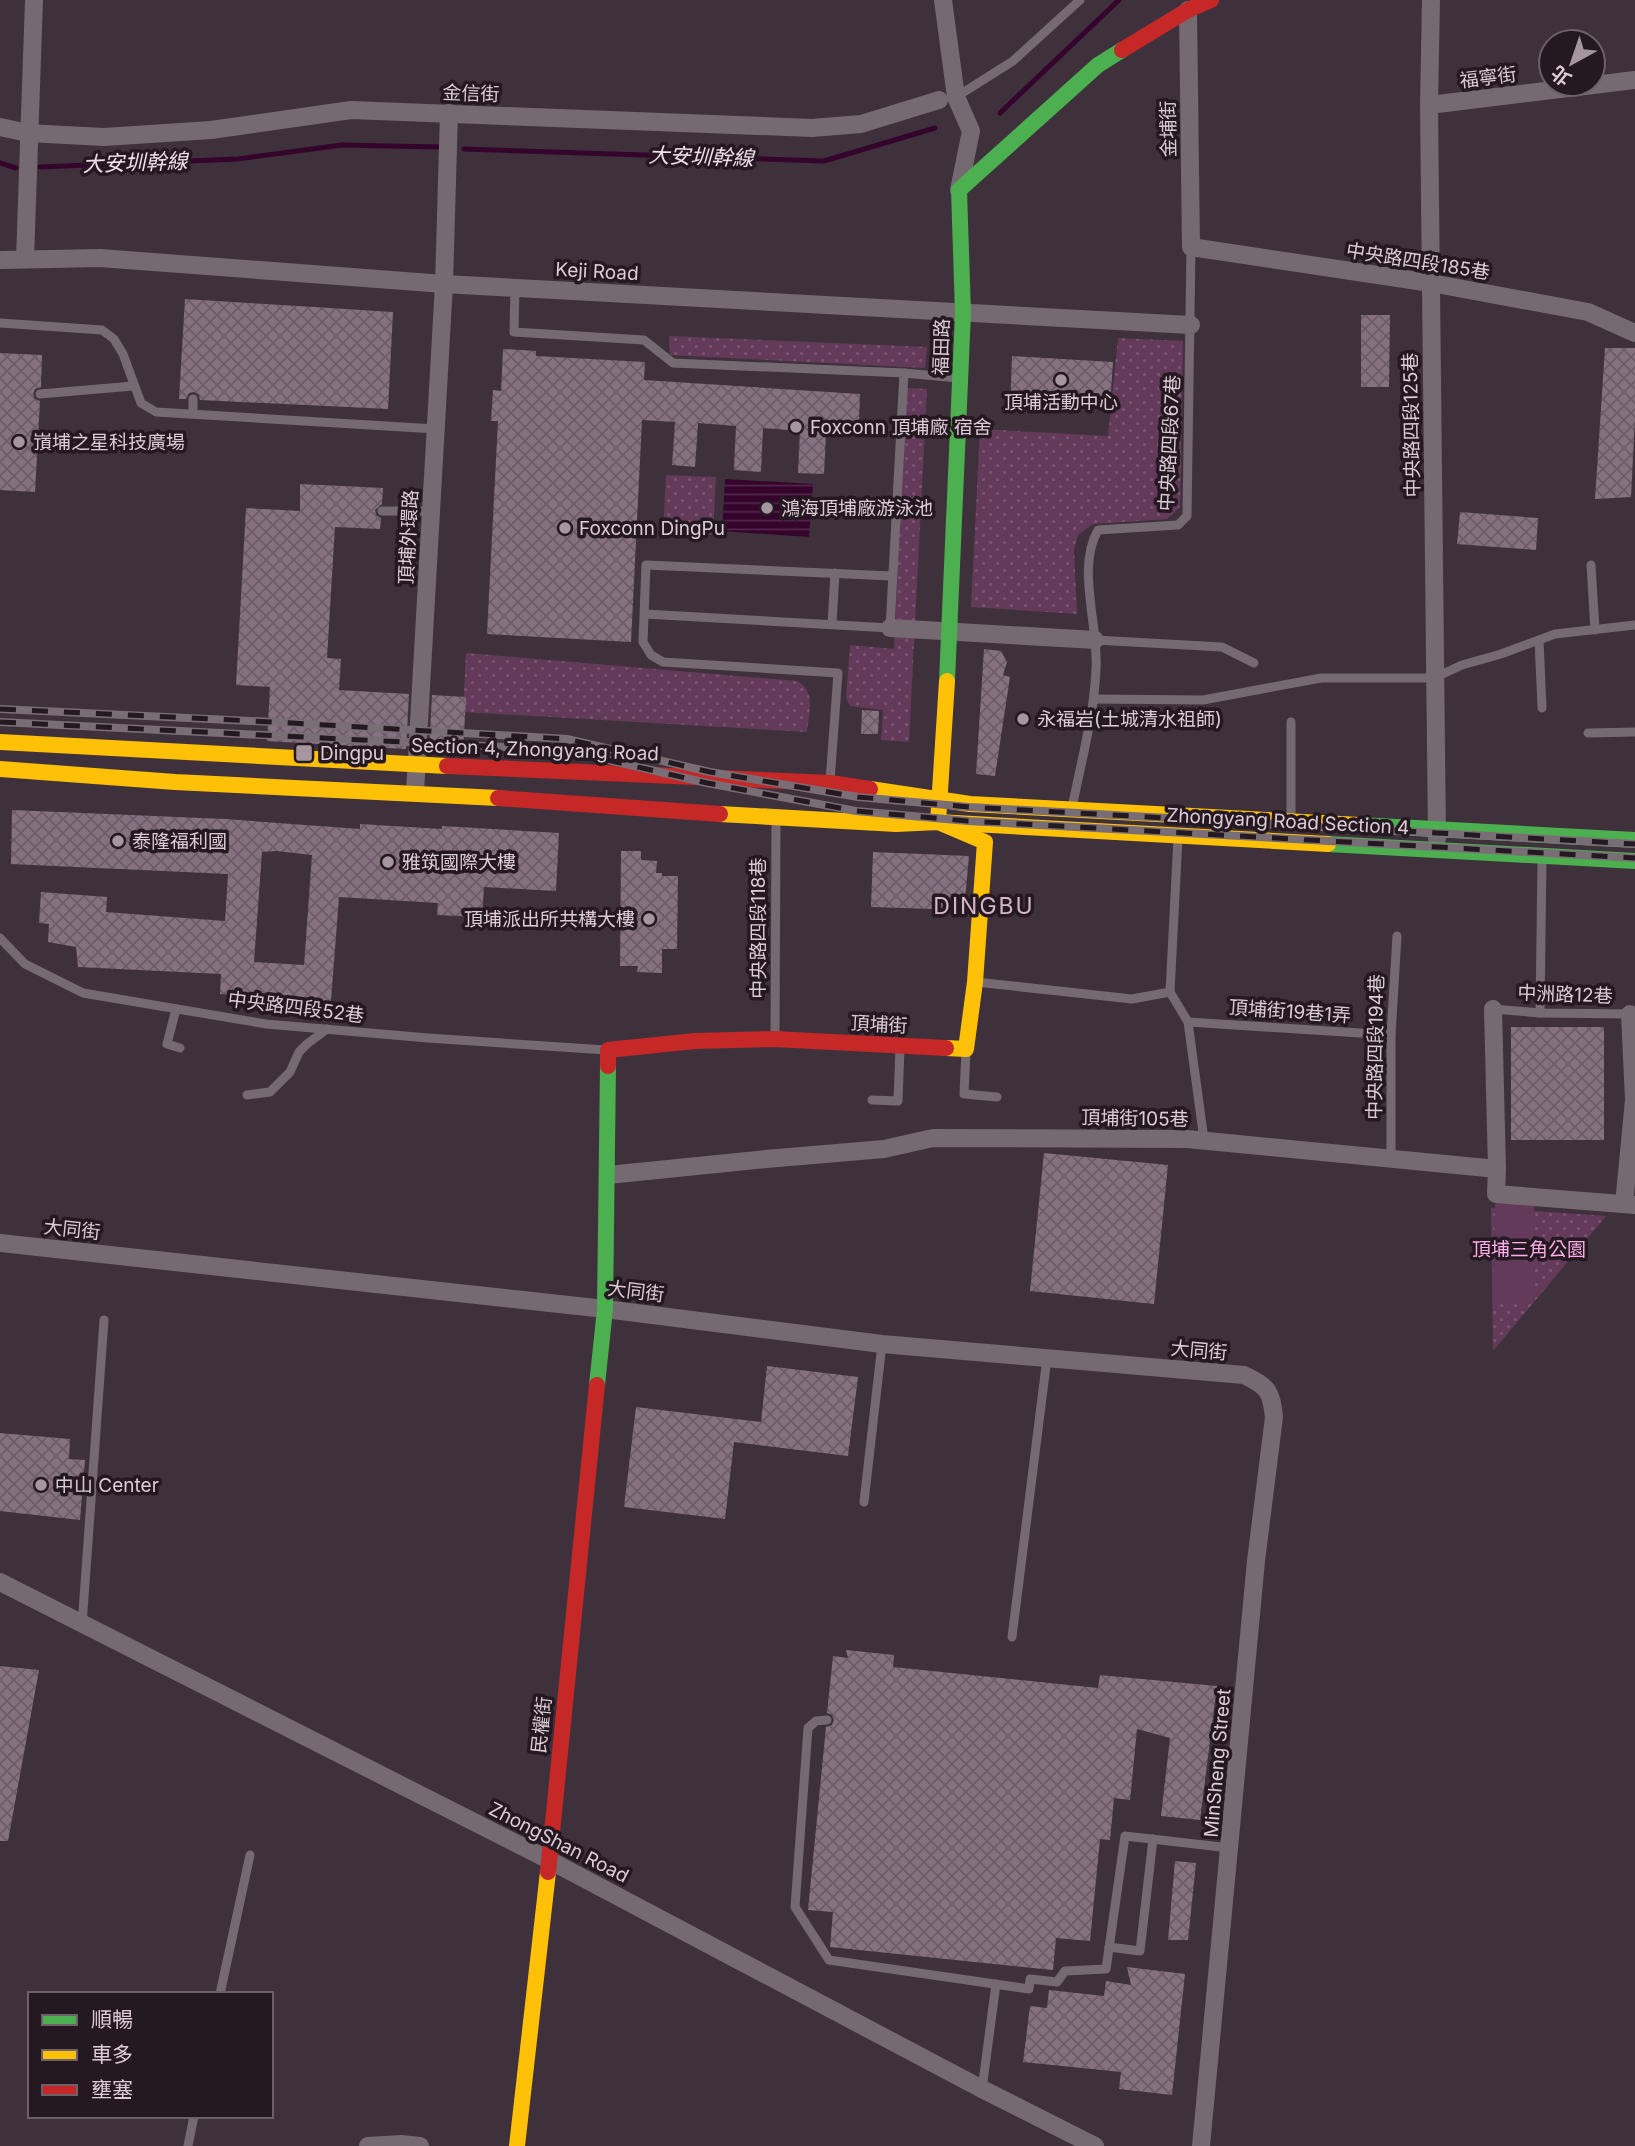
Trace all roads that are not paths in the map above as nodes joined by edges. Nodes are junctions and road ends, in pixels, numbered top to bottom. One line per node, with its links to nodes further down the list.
1 (34, 0): 12 (street)
2 (943, 0): 8 (street)
3 (1080, 0): 8 (lane)
4 (1211, 0): 6 (main road)
5 (1431, 0): 9 (street, 中央路四段125巷)
6 (1188, 10): 13 (main road); 14 (street, 金埔街)
7 (1635, 80): 9 (street, 福寧街)
8 (948, 98): 10 (street, 金信街); 13 (street)
9 (1429, 105): 18 (street, 中央路四段125巷)
10 (449, 114): 12 (street, 金信街); 17 (street, 頂埔外環路)
11 (0, 127): 12 (street, 金信街)
12 (28, 133): 15 (street)
13 (959, 190): 20 (main road, 福田路)
14 (1191, 247): 18 (street, 中央路四段185巷); 22 (lane, 中央路四段67巷)
15 (25, 259): 16 (street, Keji Road); 17 (street, Keji Road)
16 (0, 260)
17 (444, 284): 19 (street, Keji Road); 30 (street, 頂埔外環路)
18 (1431, 284): 23 (street, 中央路四段185巷); 45 (street, 中央路四段125巷)
19 (515, 287): 20 (street, Keji Road); 24 (lane)
20 (963, 313): 22 (street, Keji Road); 25 (main road, 福田路)
21 (0, 323): 26 (lane)
22 (1191, 325): 42 (lane, 中央路四段67巷)
23 (1635, 333)
24 (904, 373): 25 (lane); 35 (lane)
25 (961, 378): 41 (main road, 福田路)
26 (133, 386): 27 (lane); 29 (lane)
27 (40, 394)
28 (193, 399): 29 (lane)
29 (192, 414): 30 (lane)
30 (436, 429): 32 (street, 頂埔外環路)
31 (382, 511): 32 (lane)
32 (431, 511): 52 (street, 頂埔外環路)
33 (1591, 565): 40 (lane)
34 (835, 573): 35 (lane); 36 (lane); 37 (lane)
35 (892, 576): 39 (lane)
36 (645, 614): 37 (lane); 54 (lane)
37 (832, 625): 39 (lane)
38 (1635, 625): 40 (lane)
39 (890, 628): 41 (street)
40 (1595, 629): 43 (lane)
41 (949, 630): 42 (street); 56 (main road, 福田路)
42 (1095, 640): 44 (lane); 46 (lane, 中央路四段67巷)
43 (1539, 640): 45 (lane); 47 (lane)
44 (1254, 663)
45 (1434, 678): 46 (lane); 62 (street, 中央路四段125巷)
46 (1094, 699): 57 (lane, 中央路四段67巷)
47 (1542, 708)
48 (1291, 722): 60 (lane)
49 (1635, 732): 50 (lane)
50 (1588, 733)
51 (0, 742): 52 (main road, Section 4, Zhongyang Road)
52 (415, 765): 54 (main road, Section 4, Zhongyang Road); 55 (street, 頂埔外環路)
53 (0, 769): 55 (main road)
54 (830, 783): 56 (main road, Section 4, Zhongyang Road)
55 (415, 792): 59 (main road)
56 (941, 801): 57 (main road, Zhongyang Road Section 4); 61 (main road, 福田路)
57 (1072, 810): 58 (main road, Zhongyang Road Section 4)
58 (1180, 815): 60 (main road, Zhongyang Road Section 4); 63 (lane)
59 (776, 817): 61 (main road); 80 (lane, 中央路四段118巷)
60 (1291, 820): 62 (main road, Zhongyang Road Section 4)
61 (938, 822): 63 (main road, Zhongyang Road Section 4); 71 (main road)
62 (1437, 829): 64 (main road, Zhongyang Road Section 4); 66 (street, 中央路四段125巷)
63 (1178, 835): 66 (main road, Zhongyang Road Section 4); 72 (lane)
64 (1543, 835): 65 (main road, Zhongyang Road Section 4); 67 (lane)
65 (1635, 840)
66 (1437, 850): 67 (main road, Zhongyang Road Section 4)
67 (1542, 856): 68 (main road, Zhongyang Road Section 4); 75 (lane)
68 (1635, 861)
69 (1397, 936): 79 (lane, 中央路四段194巷)
70 (0, 938): 73 (lane, 中央路四段52巷)
71 (975, 982): 72 (lane); 83 (main road)
72 (1170, 992): 77 (lane)
73 (176, 1009): 78 (lane, 中央路四段52巷); 82 (lane)
74 (1493, 1009): 75 (lane, 中洲路12巷); 91 (street)
75 (1540, 1013): 76 (lane, 中洲路12巷)
76 (1632, 1014): 88 (street)
77 (1188, 1022): 79 (lane, 頂埔街19巷1弄); 89 (lane)
78 (327, 1029): 84 (lane, 中央路四段52巷); 85 (lane)
79 (1391, 1035): 90 (lane, 中央路四段194巷)
80 (775, 1039): 81 (main road, 頂埔街); 84 (main road, 頂埔街)
81 (900, 1046): 83 (main road, 頂埔街); 87 (lane)
82 (180, 1048)
83 (966, 1049): 86 (lane)
84 (608, 1050): 92 (main road)
85 (247, 1095)
86 (997, 1097)
87 (872, 1100)
88 (1634, 1100): 93 (street)
89 (1204, 1140): 90 (street, 頂埔街105巷); 92 (street, 頂埔街105巷)
90 (1391, 1158): 91 (street, 頂埔街105巷)
91 (1497, 1169): 93 (street)
92 (608, 1175): 95 (main road)
93 (1629, 1205)
94 (0, 1243): 95 (street, 大同街)
95 (605, 1308): 97 (street, 大同街); 108 (main road, 民權街)
96 (104, 1320): 102 (lane)
97 (883, 1344): 98 (street, 大同街); 100 (lane)
98 (1047, 1358): 99 (street, 大同街); 103 (lane)
99 (1265, 1385): 106 (street, MinSheng Street)
100 (864, 1502)
101 (0, 1581): 102 (street, ZhongShan Road)
102 (82, 1625): 108 (street, ZhongShan Road)
103 (1012, 1637)
104 (827, 1720): 110 (lane)
105 (1153, 1839): 106 (lane); 109 (lane); 109 (lane)
106 (1230, 1848): 119 (street, MinSheng Street)
107 (250, 1855): 111 (lane)
108 (549, 1860): 112 (street, ZhongShan Road); 117 (main road, 民權街)
109 (1109, 1947): 110 (lane)
110 (996, 1984): 112 (lane)
111 (220, 1992)
112 (982, 2089): 118 (street, ZhongShan Road)
113 (194, 2118): 114 (lane)
114 (188, 2146)
115 (368, 2146): 116 (street)
116 (420, 2146)
117 (517, 2146)
118 (1095, 2146)
119 (1201, 2146)

